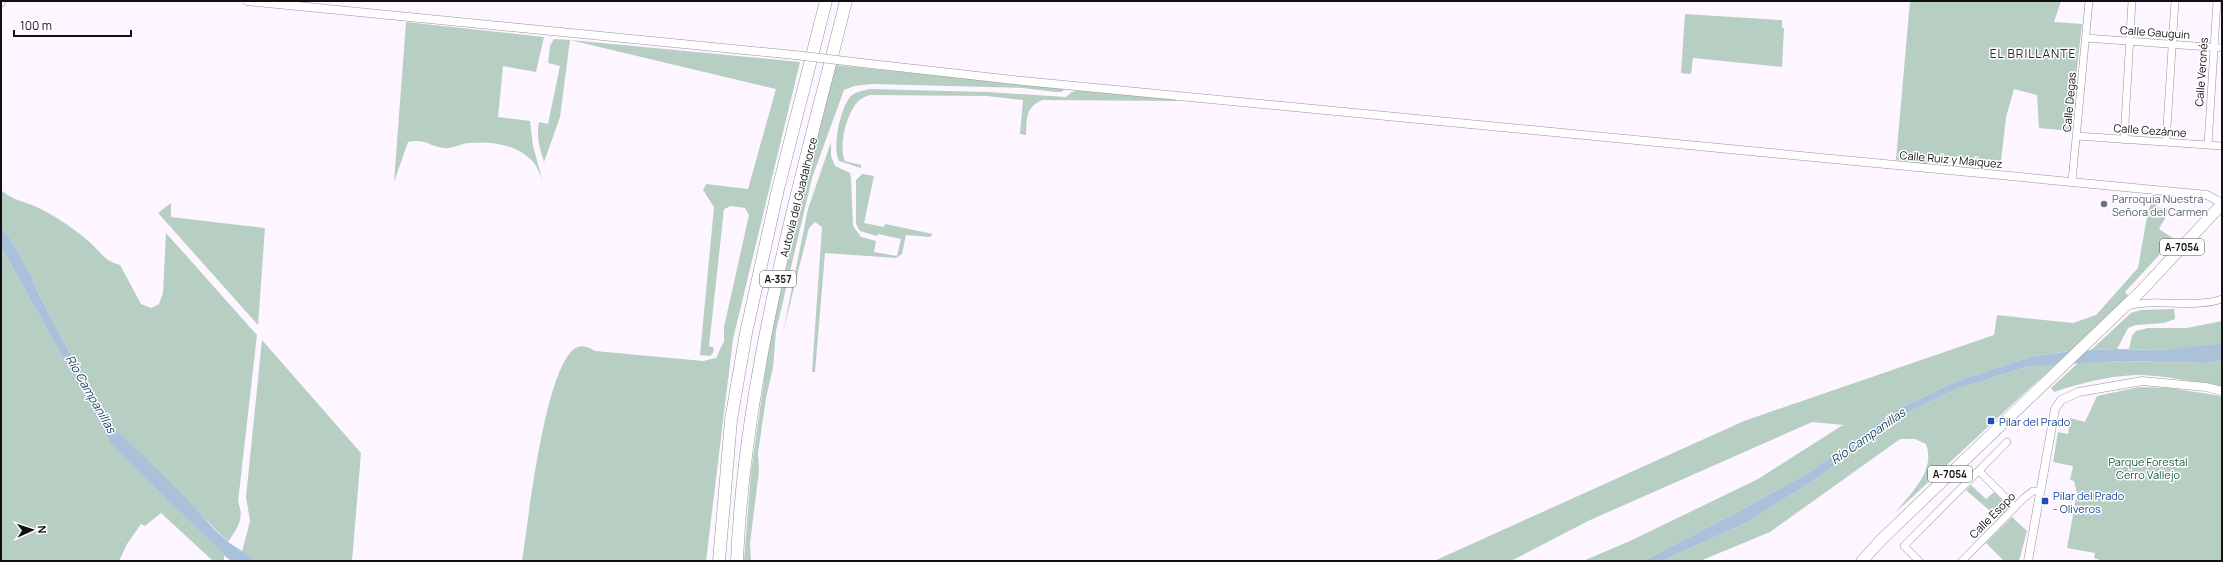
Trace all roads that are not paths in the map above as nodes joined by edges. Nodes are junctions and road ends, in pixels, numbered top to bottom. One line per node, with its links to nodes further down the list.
1 (247, 1): 18 (street, Calle Ruiz y Maiquez, bridge)
2 (826, 1): 29 (highway, Autovía del Guadalhorce / A-357)
3 (846, 1): 30 (highway, Autovía del Guadalhorce / A-357)
4 (2089, 1): 8 (street, Calle Degas)
5 (2132, 1): 9 (street)
6 (2175, 1): 10 (street)
7 (2217, 1): 11 (street, Calle Veronés)
8 (2086, 38): 9 (street, Calle Gauguin); 13 (street, Calle Degas)
9 (2129, 42): 10 (street, Calle Gauguin); 14 (street)
10 (2172, 44): 11 (street, Calle Gauguin); 15 (street)
11 (2214, 47): 12 (street, Calle Gauguin); 16 (street, Calle Veronés)
12 (2222, 48)
13 (2077, 136): 14 (street, Calle Cezánne); 18 (street, Calle Degas)
14 (2124, 140): 15 (street, Calle Cezánne)
15 (2166, 142): 16 (street, Calle Cezánne)
16 (2208, 145): 17 (street, Calle Cezánne)
17 (2222, 146)
18 (2072, 181): 19 (street, Calle Ruiz y Maiquez)
19 (2222, 204): 20 (main road, A-7054)
20 (2142, 290): 22 (street); 23 (main road, A-7054)
21 (2222, 299): 22 (street)
22 (2154, 303): 23 (street)
23 (2124, 308): 31 (main road, A-7054)
24 (2222, 391): 27 (street)
25 (2008, 442): 26 (street)
26 (1979, 471): 28 (street); 32 (street)
27 (2040, 491): 28 (street, Calle Esopo); 34 (street)
28 (2015, 507): 33 (street, Calle Esopo)
29 (719, 561)
30 (737, 561)
31 (1862, 561)
32 (1919, 561)
33 (1962, 561)
34 (2029, 561)

